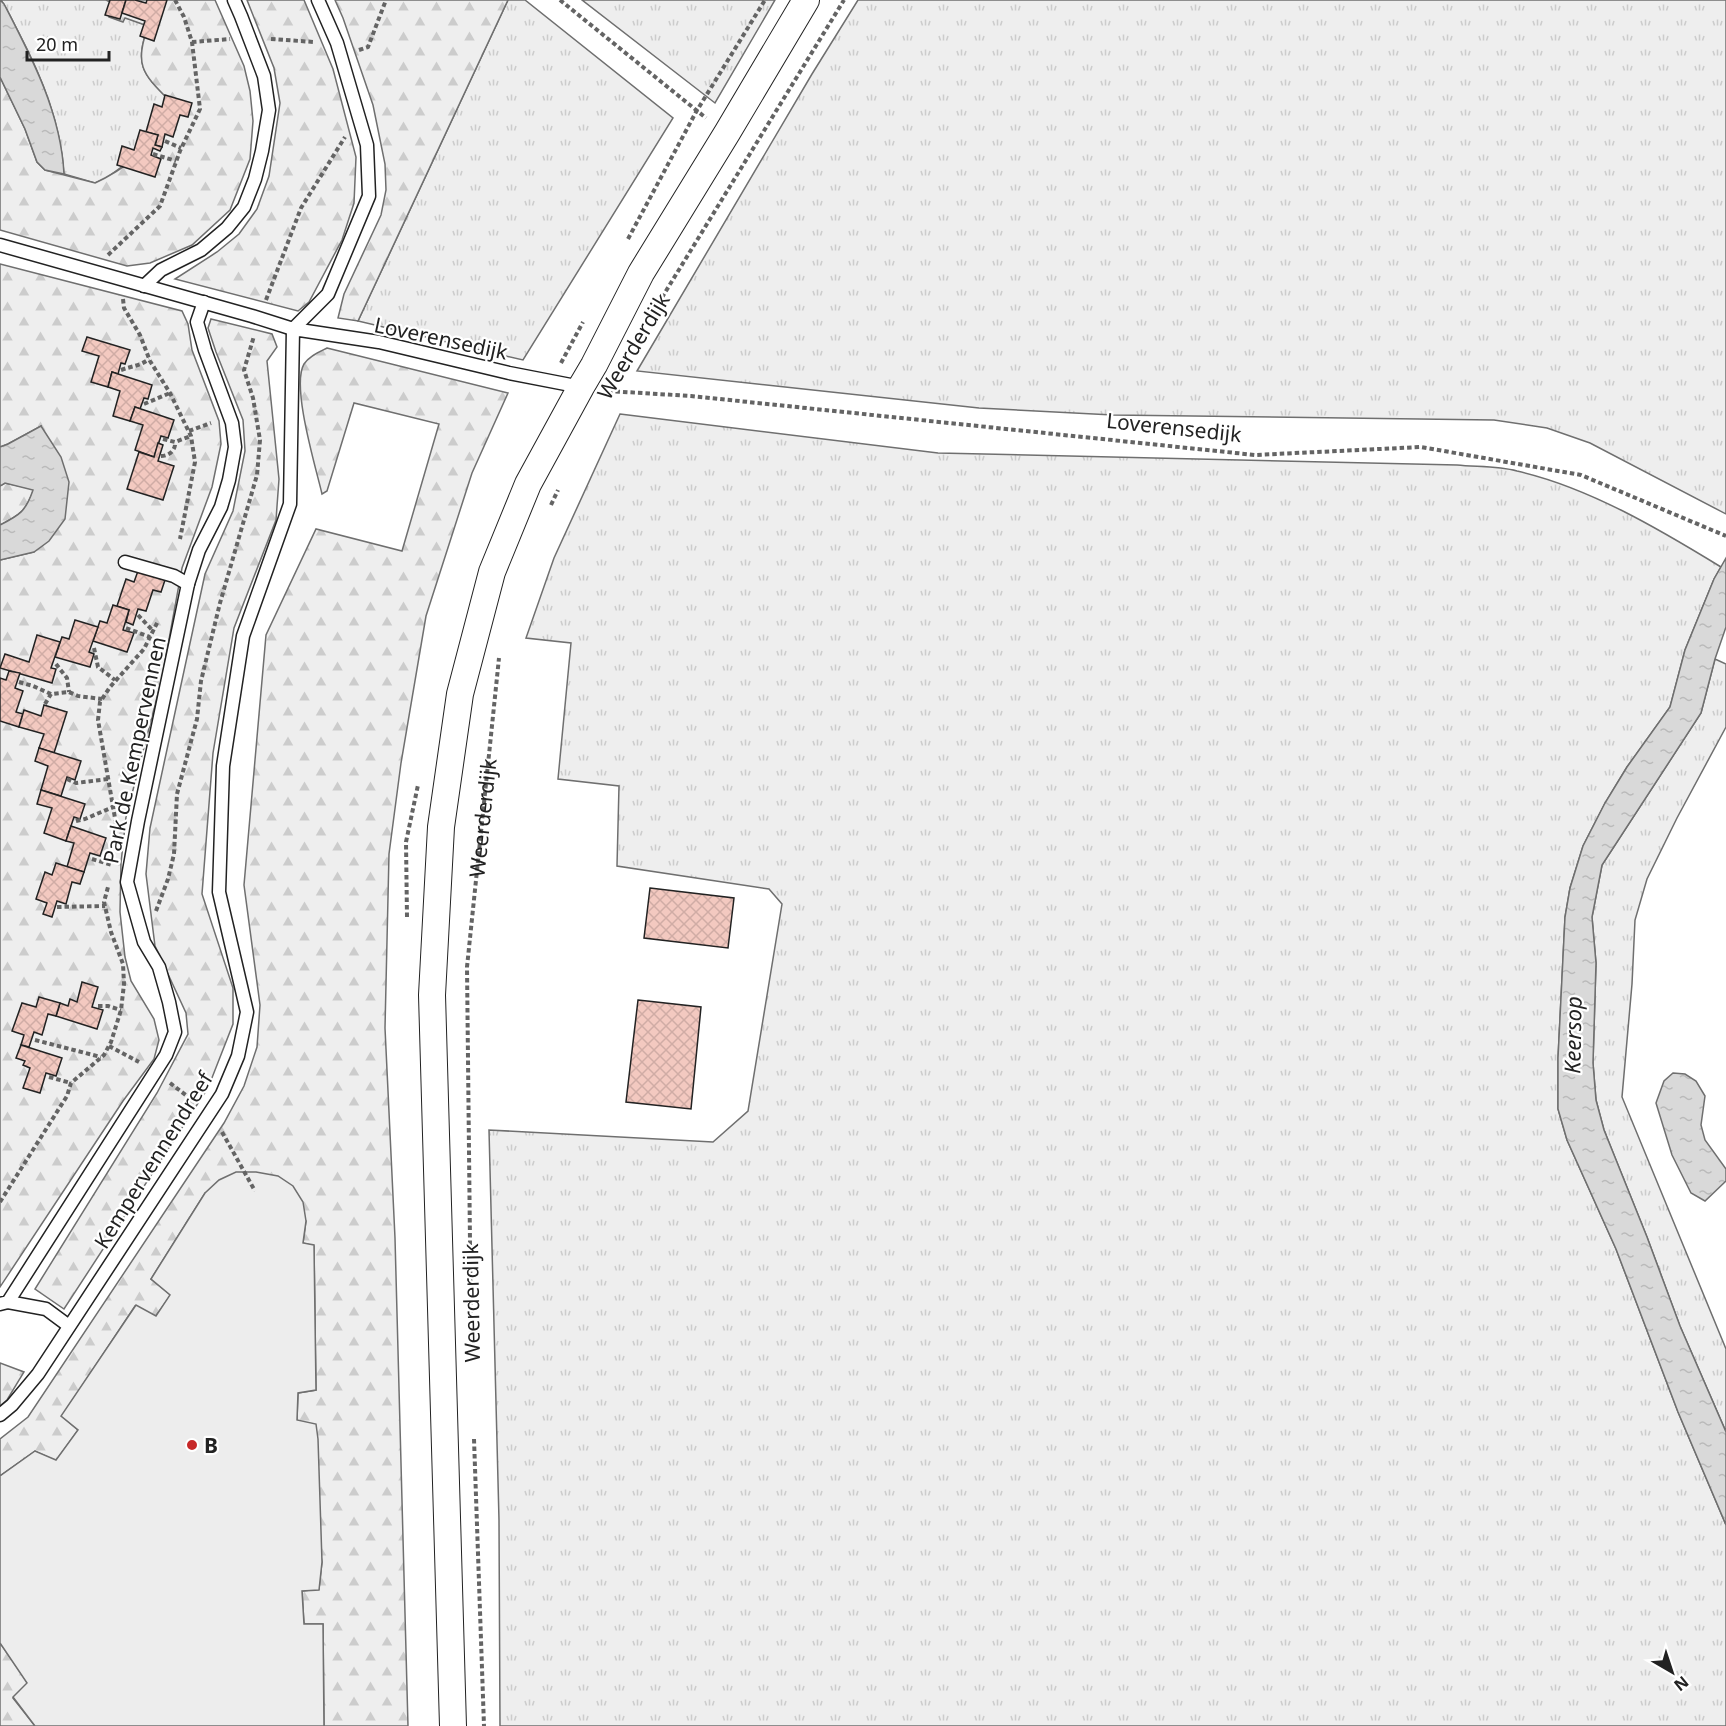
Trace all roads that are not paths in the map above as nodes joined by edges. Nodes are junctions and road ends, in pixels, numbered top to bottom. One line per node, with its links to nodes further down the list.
1 (234, 0): 5 (lane)
2 (318, 0): 7 (lane)
3 (806, 0): 8 (street, Weerderdijk)
4 (0, 245): 5 (lane)
5 (144, 286): 6 (lane)
6 (204, 302): 7 (lane); 10 (lane, Park de Kempervennen)
7 (293, 329): 8 (lane, Loverensedijk); 12 (lane, Kempervennendreef)
8 (593, 389): 14 (street, Weerderdijk)
9 (125, 562): 10 (lane)
10 (188, 584): 11 (lane, Park de Kempervennen)
11 (4, 1303): 12 (lane)
12 (69, 1326): 13 (lane, Kempervennendreef)
13 (0, 1415)
14 (453, 1726)

